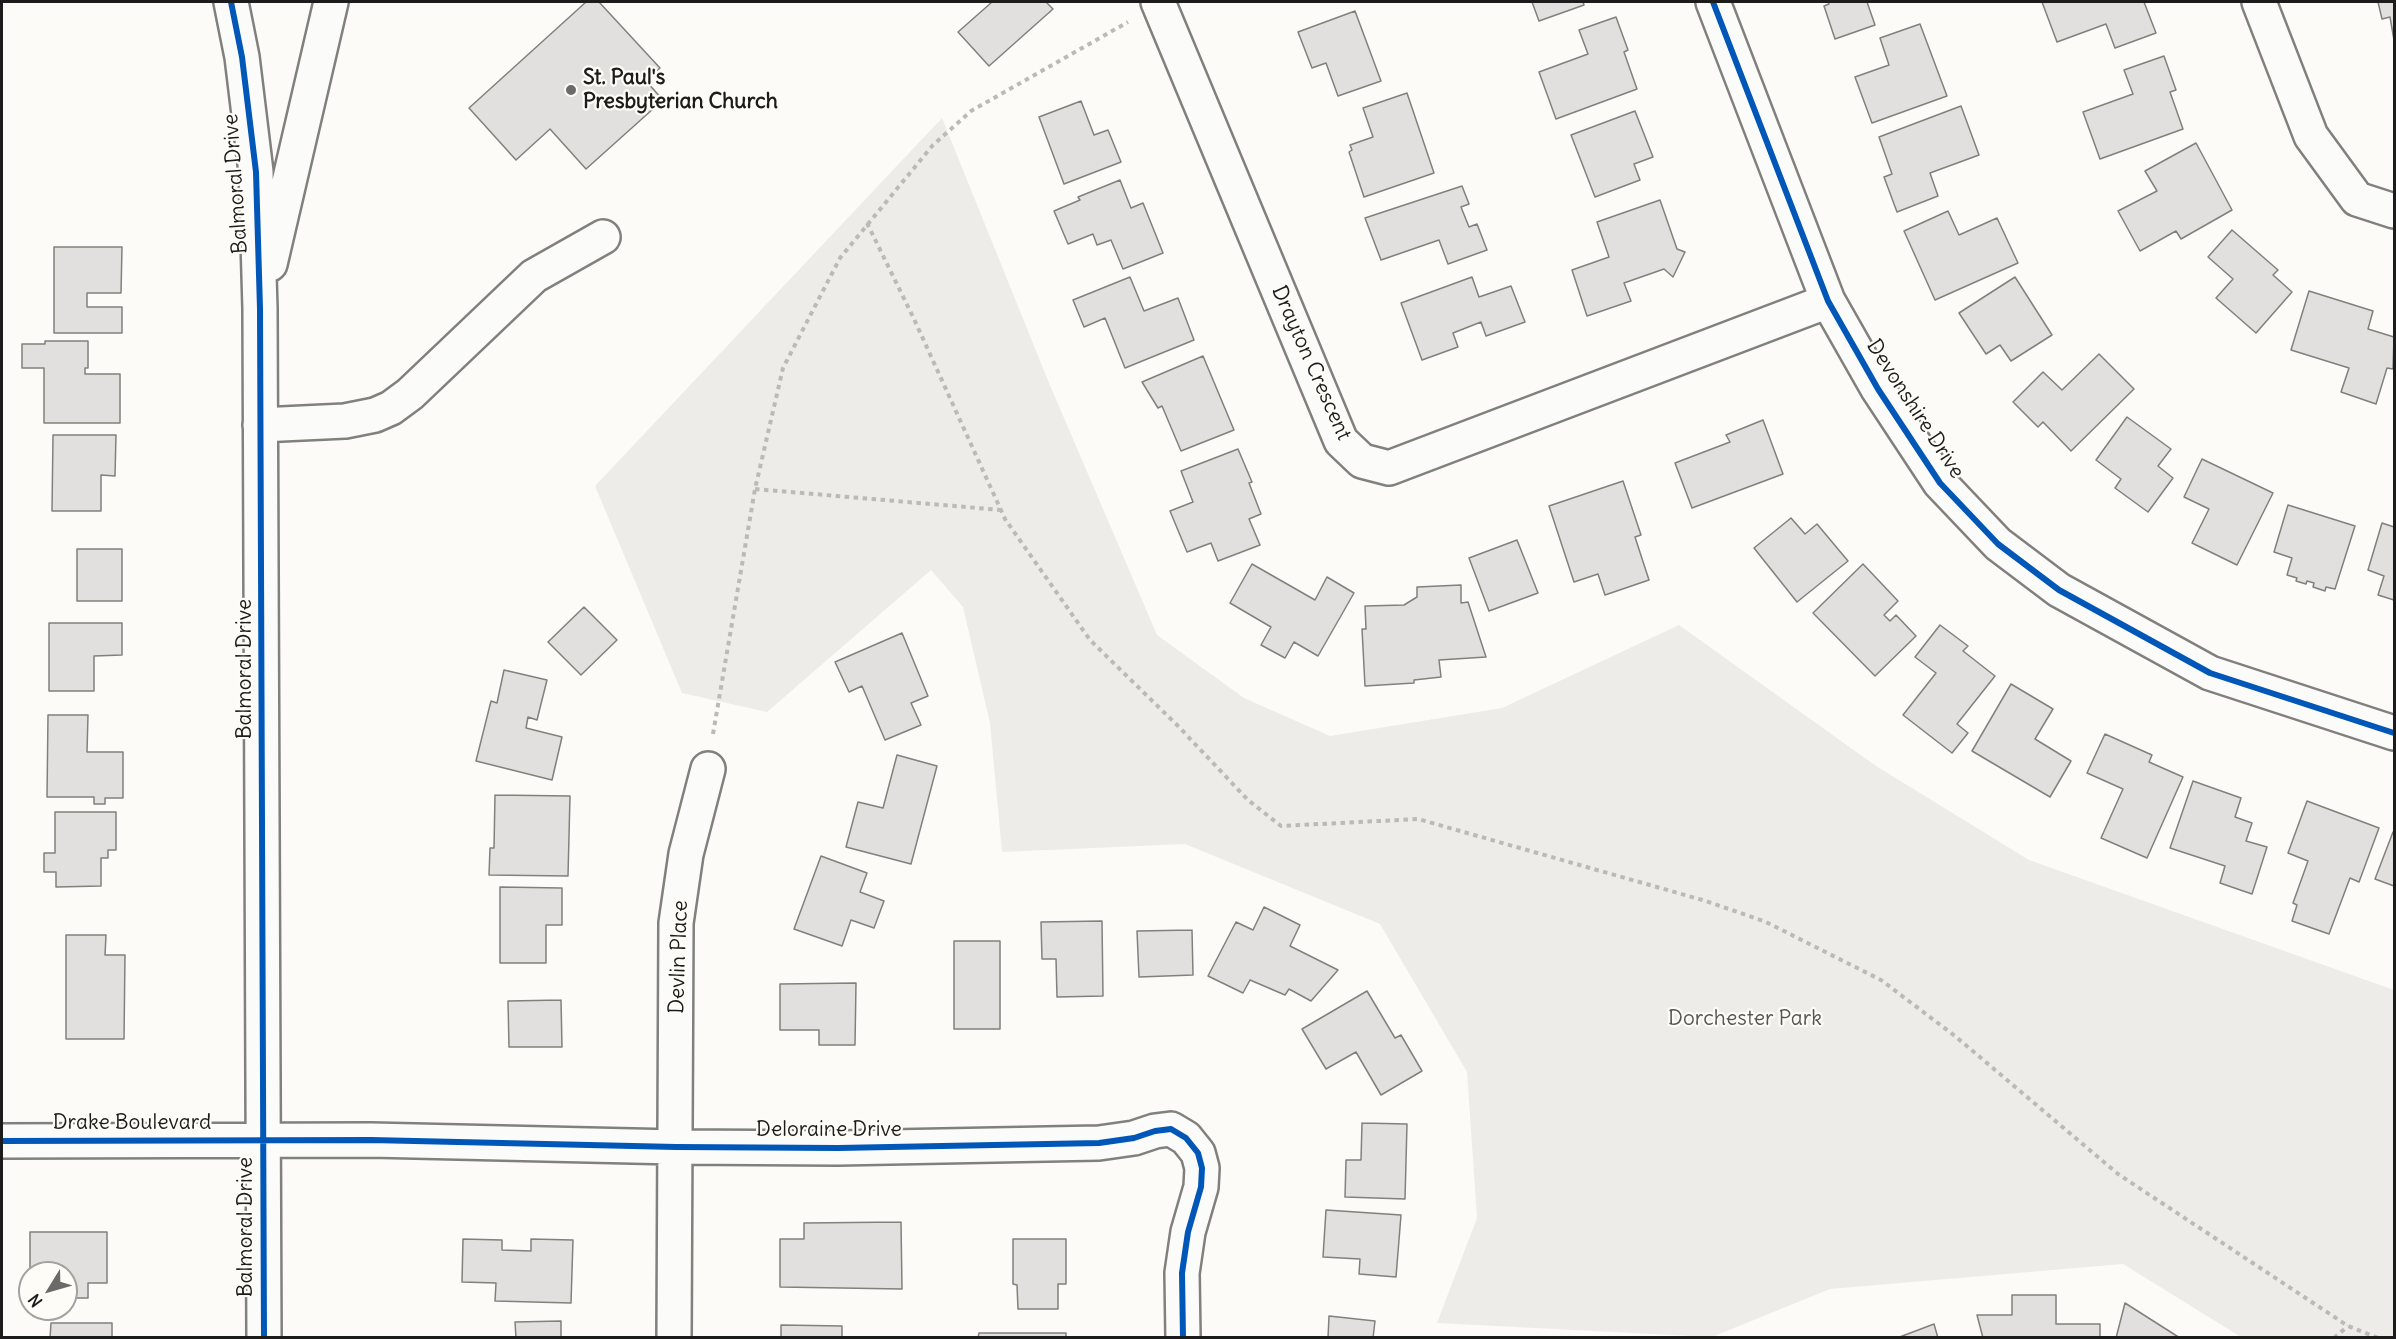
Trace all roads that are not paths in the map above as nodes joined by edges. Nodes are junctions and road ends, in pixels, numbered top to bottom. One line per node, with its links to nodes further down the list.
1 (231, 2): 9 (street, Balmoral Drive)
2 (331, 2): 9 (street)
3 (1713, 2): 8 (street, Devonshire Drive)
4 (2259, 2): 6 (street)
5 (1159, 3): 8 (street, Drayton Crescent)
6 (2394, 211)
7 (603, 237): 10 (street)
8 (1828, 301): 11 (street, Devonshire Drive)
9 (260, 309): 10 (street, Balmoral Drive)
10 (260, 425): 13 (street, Balmoral Drive)
11 (2394, 733)
12 (708, 769): 15 (street, Devlin Place)
13 (262, 1139): 14 (street, Drake Boulevard); 15 (street, Deloraine Drive); 16 (street, Balmoral Drive)
14 (2, 1141)
15 (676, 1147): 17 (street, Devlin Place); 18 (street, Deloraine Drive)
16 (264, 1338)
17 (674, 1338)
18 (1183, 1338)

